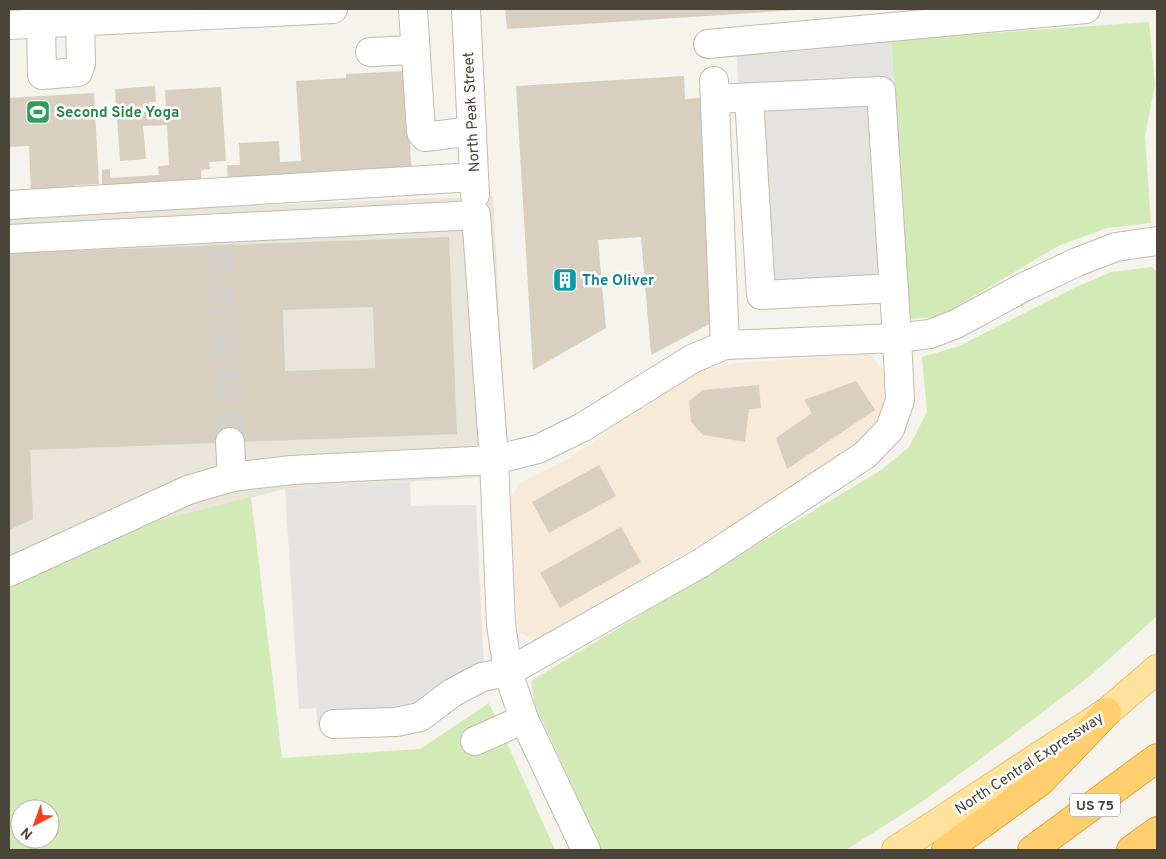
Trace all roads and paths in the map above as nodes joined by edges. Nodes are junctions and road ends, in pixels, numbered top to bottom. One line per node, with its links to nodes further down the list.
1 (333, 9): 5 (street)
2 (413, 9): 11 (street)
3 (466, 9): 14 (street, North Peak Street)
4 (1086, 9): 6 (street)
5 (188, 12): 7 (street)
6 (853, 19): 10 (street)
7 (80, 22): 8 (street); 8 (street)
8 (41, 24): 9 (street)
9 (9, 26)
10 (708, 44)
11 (414, 50): 12 (street); 14 (street)
12 (370, 52)
13 (749, 98): 20 (street); 20 (street); 22 (street)
14 (472, 131): 15 (street, North Peak Street)
15 (474, 177): 16 (street); 17 (street, North Peak Street)
16 (9, 205)
17 (476, 215): 18 (street); 24 (street, North Peak Street)
18 (9, 239)
19 (1157, 241): 21 (street)
20 (894, 288): 21 (street)
21 (897, 338): 22 (street); 28 (street)
22 (725, 344): 24 (street)
23 (230, 442): 25 (street)
24 (494, 460): 25 (street); 28 (street, North Peak Street)
25 (232, 477): 26 (street)
26 (9, 572)
27 (1157, 669): 29 (main road, North Central Expressway)
28 (508, 672): 30 (street, North Peak Street); 31 (street)
29 (1107, 712): 36 (main road, North Central Expressway); 37 (highway)
30 (524, 720): 32 (street); 35 (street, North Peak Street)
31 (334, 724)
32 (476, 741)
33 (1157, 758): 38 (highway, US 75)
34 (1157, 831): 39 (highway)
35 (586, 850)
36 (896, 850)
37 (946, 850)
38 (1032, 850)
39 (1132, 850)

